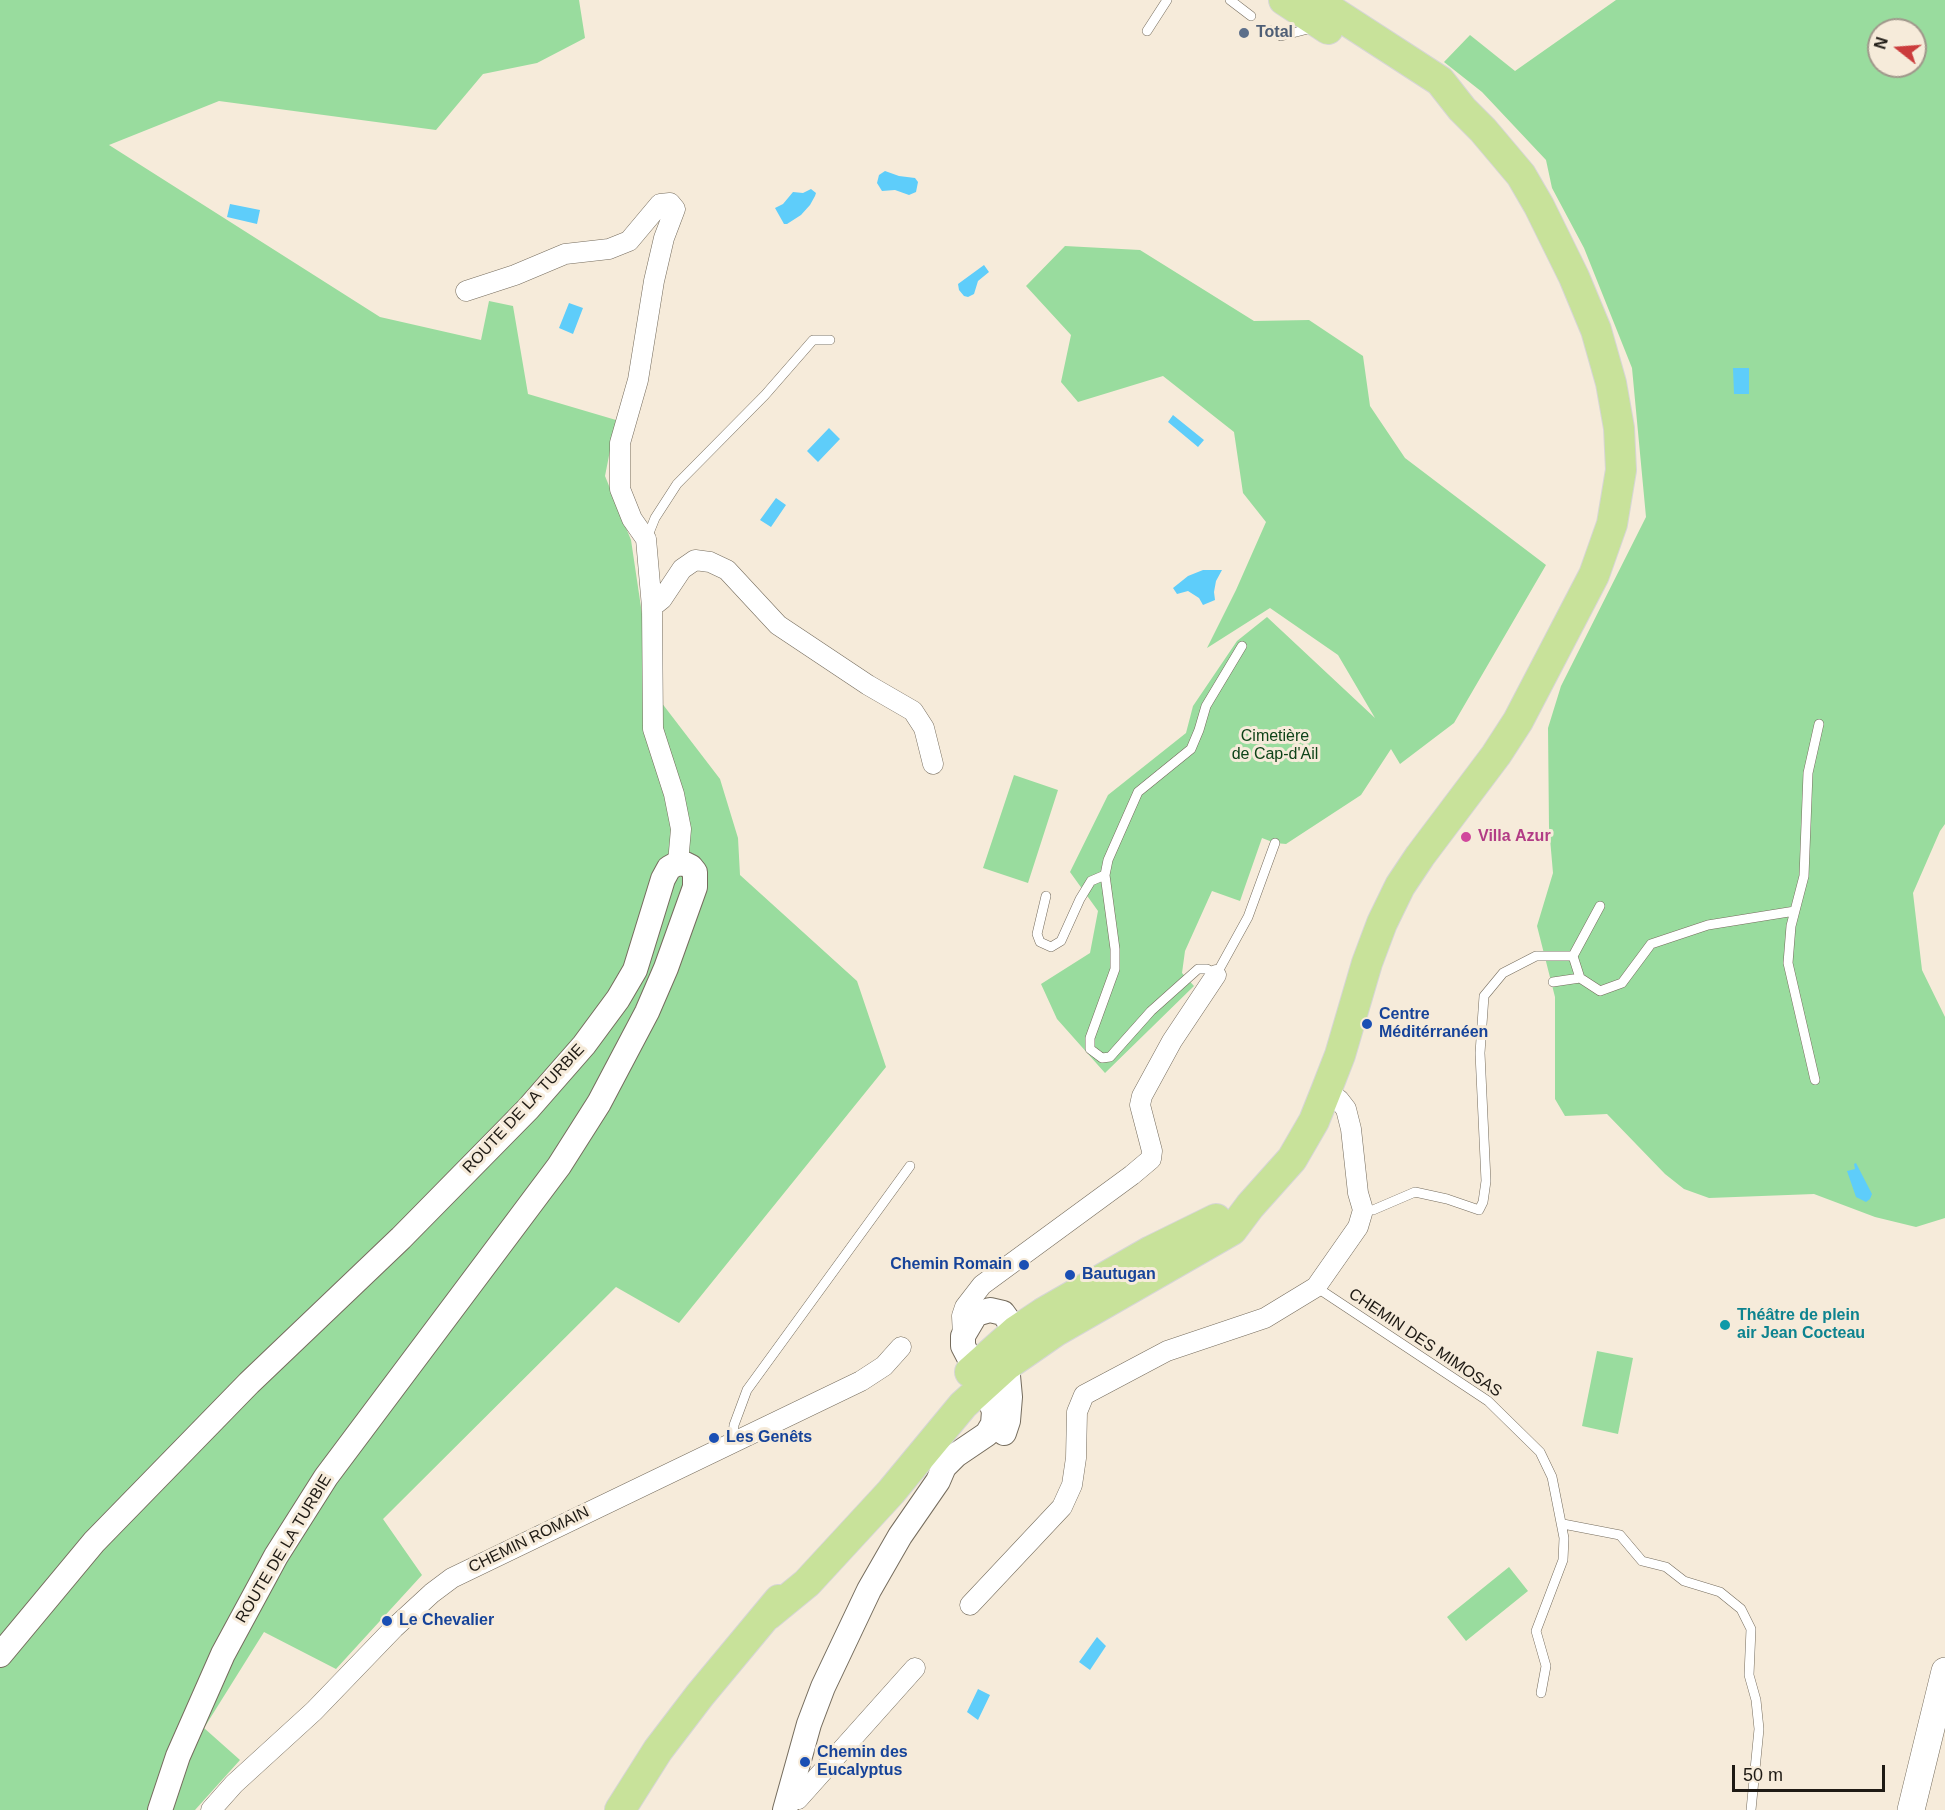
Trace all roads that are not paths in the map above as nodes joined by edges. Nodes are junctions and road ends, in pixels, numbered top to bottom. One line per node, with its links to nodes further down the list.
1 (1167, 0): 7 (lane)
2 (1230, 0): 5 (lane)
3 (1284, 0): 4 (main road)
4 (1318, 13): 6 (lane); 26 (main road)
5 (1251, 16)
6 (1269, 30)
7 (1147, 32)
8 (466, 291): 10 (street)
9 (830, 340): 10 (lane)
10 (646, 539): 11 (street)
11 (652, 607): 14 (street); 16 (street)
12 (1242, 646): 17 (lane)
13 (1819, 724): 20 (lane)
14 (933, 764)
15 (1275, 843): 22 (lane)
16 (678, 863): 41 (street, ROUTE DE LA TURBIE); 46 (street, ROUTE DE LA TURBIE)
17 (1105, 875): 18 (lane); 22 (lane)
18 (1046, 896)
19 (1600, 906): 21 (lane)
20 (1796, 911): 23 (lane); 25 (lane)
21 (1573, 956): 23 (lane); 29 (lane)
22 (1216, 975): 30 (street)
23 (1580, 978): 24 (lane)
24 (1553, 982)
25 (1815, 1080)
26 (1326, 1091): 28 (main road); 29 (street)
27 (910, 1166): 37 (lane)
28 (1250, 1206): 32 (main road); 35 (main road)
29 (1363, 1210): 31 (street)
30 (1003, 1268): 32 (street); 33 (street)
31 (1316, 1287): 39 (lane, CHEMIN DES MIMOSAS); 40 (street)
32 (1010, 1322): 33 (street); 35 (main road); 36 (main road)
33 (963, 1336): 36 (street)
34 (901, 1347): 37 (street, CHEMIN ROMAIN)
35 (1007, 1365): 36 (main road); 38 (street)
36 (979, 1376): 38 (street); 48 (main road)
37 (731, 1444): 47 (street, CHEMIN ROMAIN)
38 (938, 1481): 45 (street)
39 (1563, 1524): 44 (lane, CHEMIN DES MIMOSAS); 49 (lane)
40 (970, 1605)
41 (0, 1655)
42 (915, 1668): 45 (street)
43 (1945, 1671): 50 (main road)
44 (1541, 1693)
45 (786, 1805)
46 (160, 1810)
47 (211, 1810)
48 (620, 1810)
49 (1751, 1810)
50 (1911, 1810)

